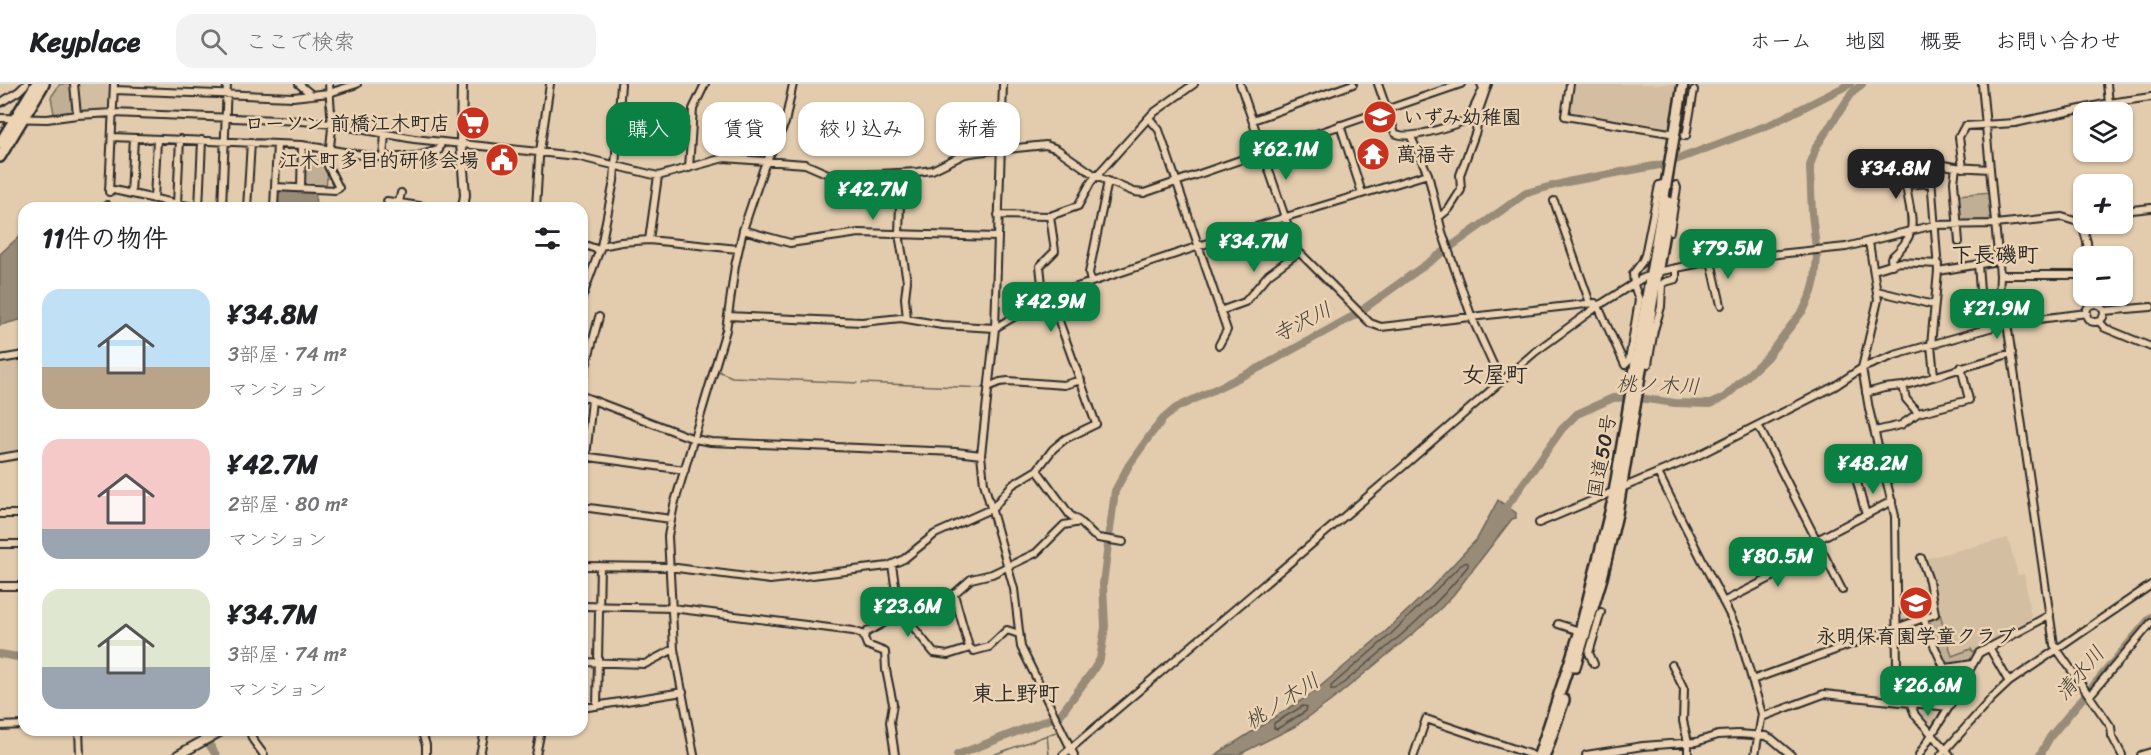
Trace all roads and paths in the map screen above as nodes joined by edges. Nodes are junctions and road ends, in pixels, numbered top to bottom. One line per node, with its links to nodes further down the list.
1 (26, 84): 35 (street)
2 (36, 84): 41 (highway)
3 (44, 84): 41 (highway)
4 (74, 84): 39 (street)
5 (227, 84): 29 (street)
6 (299, 84): 30 (street)
7 (328, 84): 28 (street)
8 (357, 84): 28 (street)
9 (462, 84): 61 (main road)
10 (550, 84): 67 (street)
11 (621, 84): 74 (street)
12 (705, 84): 75 (street)
13 (793, 84): 73 (street)
14 (1003, 84): 32 (street)
15 (1194, 84): 43 (street)
16 (1242, 84): 44 (street)
17 (1353, 84): 44 (street)
18 (1378, 84): 36 (street)
19 (1461, 84): 36 (street)
20 (1570, 84): 48 (street)
21 (1683, 84): 66 (highway, 国道50号)
22 (1982, 84): 46 (street)
23 (2107, 84): 33 (street)
24 (114, 87): 27 (street); 38 (street)
25 (1484, 87): 52 (street); 111 (street)
26 (1691, 87): 50 (street); 66 (highway, 国道50号)
27 (155, 88): 29 (street)
28 (329, 93): 30 (street); 45 (street)
29 (227, 94): 30 (street); 42 (street)
30 (312, 95)
31 (2151, 96): 34 (street)
32 (1002, 102)
33 (2109, 102)
34 (2115, 102)
35 (0, 103)
36 (1386, 110): 47 (street); 52 (street)
37 (2073, 111): 46 (street)
38 (113, 113): 39 (street); 42 (street); 51 (street)
39 (77, 115): 41 (street)
40 (0, 118): 41 (street)
41 (20, 118): 60 (highway); 71 (highway)
42 (226, 118): 45 (street); 57 (street)
43 (1149, 118): 82 (street); 84 (street)
44 (1253, 120): 68 (street)
45 (332, 124): 49 (street); 65 (street)
46 (1985, 125): 76 (street); 77 (street)
47 (1341, 126): 68 (street); 92 (street)
48 (1670, 133)
49 (385, 134): 59 (street); 72 (street)
50 (1684, 136)
51 (112, 137): 53 (street); 93 (street)
52 (1411, 137): 79 (street)
53 (134, 138): 54 (street); 93 (street)
54 (180, 139): 56 (street); 98 (street)
55 (157, 140): 94 (street)
56 (202, 140): 57 (street); 99 (street)
57 (225, 141): 58 (street); 100 (street)
58 (250, 142): 62 (street); 101 (street)
59 (441, 142): 61 (street); 72 (street)
60 (0, 143)
61 (461, 143): 67 (street); 104 (main road)
62 (277, 144): 63 (street); 89 (street)
63 (303, 145): 65 (street); 90 (street)
64 (1020, 148): 82 (street)
65 (331, 149): 72 (street); 90 (street)
66 (1675, 149): 136 (highway, 国道50号)
67 (540, 152): 74 (street); 105 (street)
68 (1263, 152): 84 (street); 110 (street)
69 (961, 156): 78 (street)
70 (1001, 156): 108 (street)
71 (0, 157)
72 (383, 158)
73 (767, 161): 75 (street); 78 (street); 117 (street)
74 (616, 166): 81 (street); 126 (street)
75 (689, 168): 81 (street)
76 (1960, 168): 77 (street); 85 (street); 113 (street)
77 (1990, 169): 114 (street)
78 (901, 173): 119 (street)
79 (1428, 174): 92 (street); 111 (street)
80 (1877, 174): 88 (street)
81 (658, 176): 121 (street)
82 (1096, 176): 83 (street); 109 (street)
83 (1108, 181): 84 (street); 140 (street)
84 (1176, 182): 125 (street)
85 (1930, 183): 88 (street); 115 (street)
86 (1662, 184): 141 (street)
87 (1676, 185): 118 (street)
88 (1906, 185): 116 (street)
89 (275, 187): 90 (street); 102 (street)
90 (301, 188)
91 (401, 193): 103 (street)
92 (1362, 193): 110 (street)
93 (131, 194): 94 (street)
94 (154, 199): 97 (street)
95 (387, 201): 103 (street)
96 (1554, 201): 144 (street)
97 (168, 202)
98 (177, 202)
99 (198, 202)
100 (222, 202)
101 (247, 202)
102 (274, 202)
103 (399, 202)
104 (464, 202)
105 (536, 202)
106 (2151, 208): 107 (street)
107 (2133, 210)
108 (998, 215): 109 (street); 120 (street)
109 (1050, 216): 143 (street)
110 (1286, 217): 125 (street); 128 (street)
111 (1438, 218): 156 (street)
112 (2073, 218): 114 (street)
113 (1958, 224): 114 (street); 115 (street); 123 (street)
114 (1995, 224): 130 (street)
115 (1934, 225): 116 (street); 134 (street)
116 (1911, 229): 122 (street); 132 (street)
117 (743, 230): 119 (street); 127 (street)
118 (1670, 231)
119 (899, 234): 120 (street); 157 (street)
120 (998, 237): 160 (street)
121 (649, 240): 126 (street); 127 (street)
122 (1869, 242): 129 (street); 135 (street)
123 (1959, 242)
124 (588, 245): 126 (street)
125 (1198, 246): 140 (street); 151 (street)
126 (600, 248): 139 (street)
127 (738, 249): 154 (street)
128 (1299, 252): 151 (street); 156 (street)
129 (1711, 261): 133 (street); 145 (street)
130 (1998, 261): 131 (street); 137 (street)
131 (1978, 264): 134 (street); 161 (street)
132 (1892, 265): 134 (street); 135 (street)
133 (1676, 268): 136 (street); 169 (street)
134 (1938, 268): 146 (street)
135 (1874, 270): 142 (street)
136 (1653, 274): 141 (street); 193 (highway, 国道50号)
137 (2000, 275): 138 (street); 159 (street)
138 (2073, 275)
139 (588, 281)
140 (1091, 282): 143 (street)
141 (1633, 283): 147 (street); 147 (street)
142 (1878, 291): 146 (street); 170 (street)
143 (1050, 296): 160 (street); 173 (street)
144 (1590, 303): 147 (street); 156 (street)
145 (1721, 305)
146 (1934, 305): 163 (street)
147 (1598, 306): 174 (street)
148 (2091, 306): 153 (street)
149 (2101, 306): 152 (street)
150 (2151, 307): 152 (street)
151 (1220, 311): 162 (street)
152 (2104, 311): 158 (street)
153 (2087, 313): 158 (street); 159 (street)
154 (728, 316): 157 (street); 184 (street)
155 (600, 317): 168 (street)
156 (1472, 318): 174 (street)
157 (907, 319): 160 (street)
158 (2099, 321): 164 (street)
159 (2007, 323): 161 (street); 165 (street)
160 (995, 328): 176 (street)
161 (1983, 330): 163 (street)
162 (1219, 345)
163 (1931, 345): 170 (street); 172 (street)
164 (2151, 347)
165 (2012, 353): 171 (street); 225 (street)
166 (18, 356): 167 (street)
167 (0, 359)
168 (588, 360)
169 (1648, 364)
170 (1862, 368): 177 (street); 181 (street)
171 (1961, 368): 172 (street); 180 (street)
172 (1934, 375): 175 (street)
173 (1081, 380): 176 (street); 190 (street)
174 (1501, 382): 265 (street)
175 (1902, 386): 177 (street); 180 (street)
176 (988, 387): 186 (street)
177 (1866, 393): 183 (street)
178 (588, 398): 179 (street)
179 (592, 400): 182 (street); 184 (street)
180 (1918, 413): 183 (street)
181 (1758, 425): 191 (street); 203 (street)
182 (588, 428)
183 (1875, 431): 194 (street)
184 (694, 439): 186 (street); 189 (street)
185 (18, 455): 187 (street)
186 (981, 455): 196 (street)
187 (0, 458)
188 (588, 458): 189 (street)
189 (685, 470): 200 (street)
190 (1037, 470): 196 (street); 201 (street)
191 (1658, 473): 193 (street); 219 (street)
192 (1857, 482): 199 (street)
193 (1618, 489): 202 (street); 230 (highway, 国道50号)
194 (1892, 501): 199 (street); 229 (street)
195 (588, 508): 200 (street)
196 (990, 509): 209 (street); 212 (street)
197 (0, 514): 198 (street)
198 (18, 514)
199 (1866, 515): 203 (street)
200 (671, 519): 213 (street)
201 (1080, 522): 204 (street); 212 (street)
202 (1539, 523)
203 (1817, 540): 207 (street)
204 (1120, 542)
205 (0, 544): 206 (street)
206 (18, 544)
207 (1824, 554): 217 (street); 219 (street)
208 (1921, 558): 226 (street)
209 (892, 565): 213 (street); 224 (street)
210 (588, 566): 211 (street)
211 (600, 566): 213 (street); 221 (street)
212 (1007, 566): 218 (street); 231 (street)
213 (669, 567): 222 (street)
214 (2151, 585): 236 (street)
215 (0, 586): 216 (street)
216 (18, 586)
217 (1842, 590)
218 (954, 594): 224 (street); 234 (street)
219 (1723, 602): 243 (street)
220 (588, 606): 221 (street)
221 (600, 607): 222 (street); 238 (street)
222 (672, 608): 232 (street); 235 (street)
223 (1601, 612): 230 (street)
224 (902, 613): 232 (street); 234 (street)
225 (2050, 615): 233 (street); 236 (street)
226 (1924, 618): 229 (street); 242 (street)
227 (2151, 623): 247 (street)
228 (1558, 624): 230 (street)
229 (1897, 628): 243 (street); 248 (street)
230 (1587, 633): 239 (street); 279 (highway, 国道50号); 280 (highway, 国道50号)
231 (1019, 634): 234 (street); 265 (street)
232 (864, 635): 275 (street)
233 (1989, 647): 240 (street); 244 (street)
234 (970, 648)
235 (674, 649): 238 (street); 245 (street)
236 (2056, 650): 244 (street); 247 (street)
237 (588, 662): 238 (street)
238 (598, 663): 249 (street)
239 (1594, 664)
240 (1973, 664): 242 (street); 246 (street)
241 (1672, 665): 263 (street)
242 (1946, 668): 246 (street)
243 (1752, 680): 252 (street)
244 (2009, 682): 267 (street)
245 (683, 692): 249 (street); 274 (street)
246 (1956, 694): 251 (street)
247 (2090, 695): 287 (street)
248 (1910, 703): 251 (street); 252 (street); 262 (street)
249 (597, 706): 250 (street)
250 (588, 707)
251 (1949, 707): 262 (street)
252 (1762, 717): 255 (street)
253 (18, 725): 254 (street)
254 (0, 726)
255 (1760, 735): 263 (street); 284 (street); 285 (street)
256 (79, 736): 268 (street)
257 (211, 736): 269 (main road)
258 (251, 736): 270 (street)
259 (423, 736): 271 (street)
260 (484, 736): 272 (street)
261 (540, 736): 273 (street)
262 (1931, 736): 267 (street); 286 (street)
263 (1688, 742): 264 (street); 283 (street)
264 (1640, 747): 281 (street); 282 (street)
265 (1072, 752): 276 (street)
266 (2151, 752): 288 (street)
267 (1946, 753)
268 (80, 755)
269 (178, 755)
270 (264, 755)
271 (426, 755)
272 (480, 755)
273 (536, 755)
274 (694, 755)
275 (895, 755)
276 (1063, 755)
277 (1414, 755): 278 (street)
278 (1532, 755)
279 (1539, 755)
280 (1545, 755)
281 (1586, 755)
282 (1641, 755)
283 (1688, 755)
284 (1755, 755)
285 (1791, 755)
286 (1919, 755)
287 (2122, 755)
288 (2141, 755)

